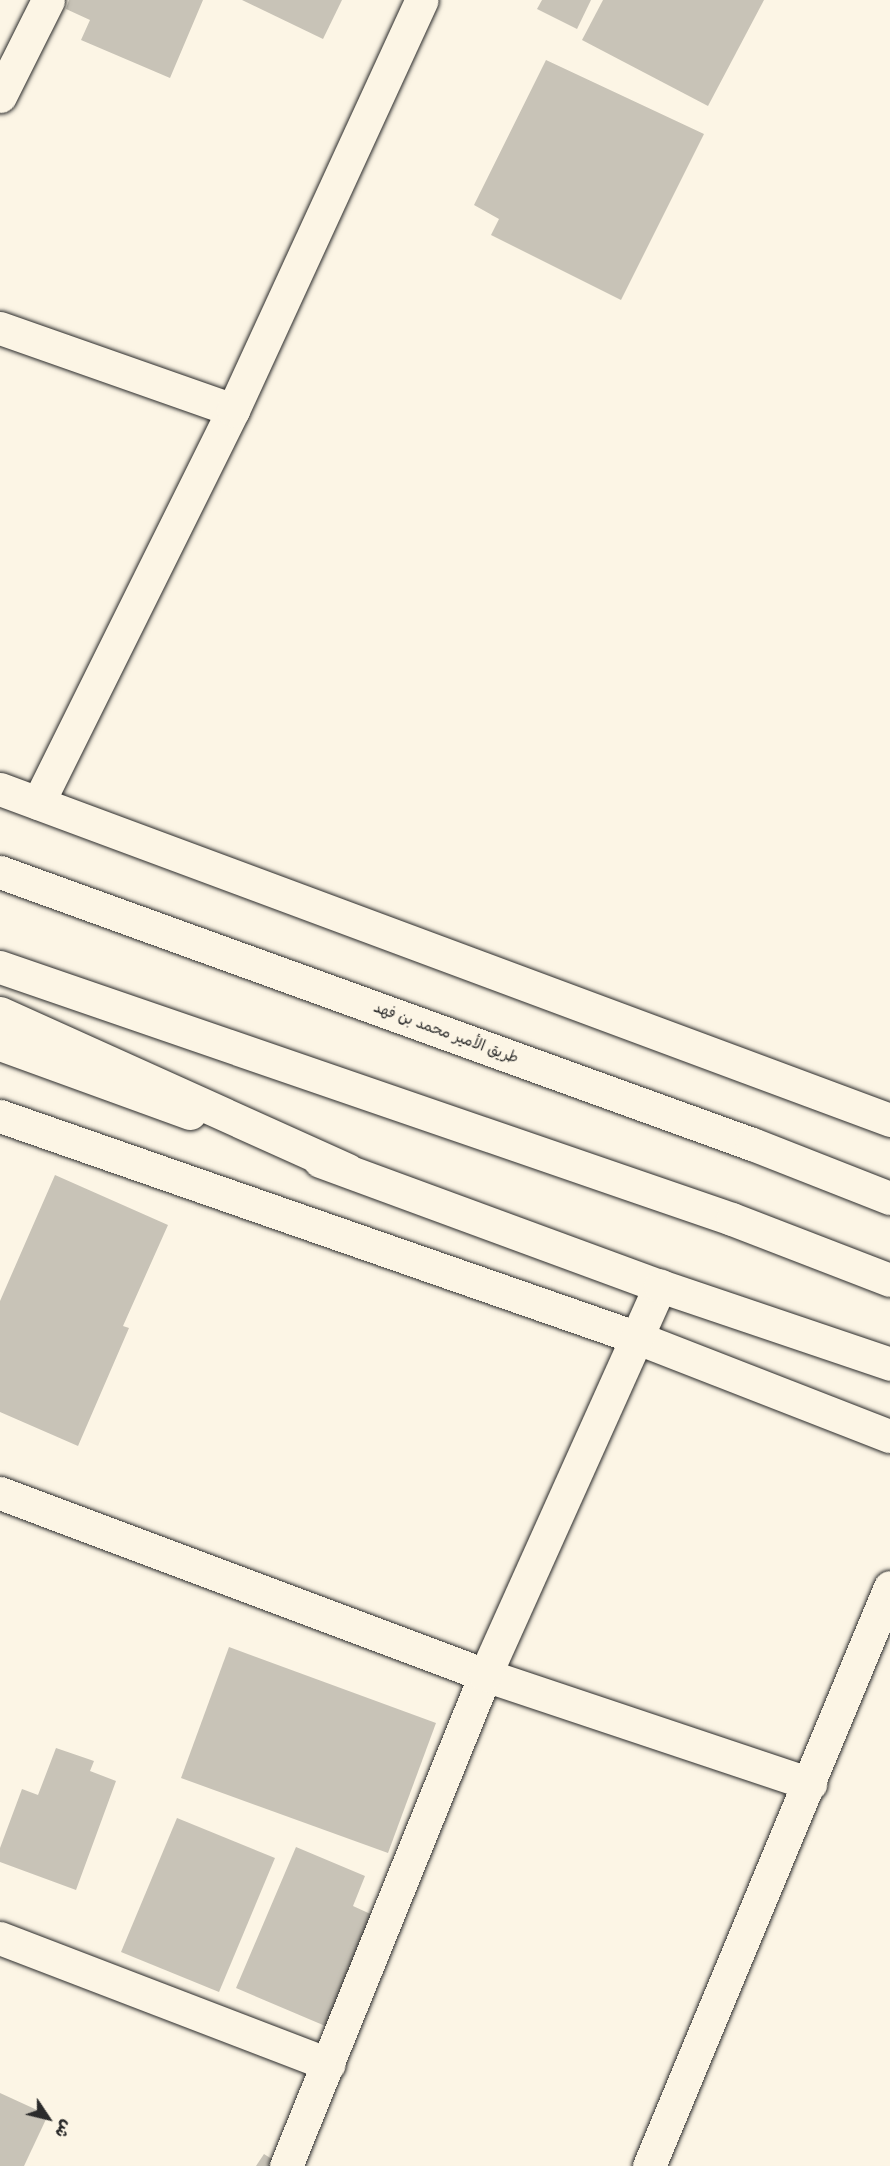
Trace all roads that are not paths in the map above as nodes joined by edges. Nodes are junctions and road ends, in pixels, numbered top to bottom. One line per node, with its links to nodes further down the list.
1 (48, 0): 3 (main road)
2 (422, 0): 5 (main road)
3 (0, 96)
4 (0, 328): 5 (main road)
5 (233, 410): 7 (main road)
6 (0, 789): 7 (main road)
7 (38, 802): 13 (main road)
8 (0, 872): 14 (main road, طريق الأمير محمد بن فهد)
9 (0, 967): 18 (main road)
10 (0, 1013): 15 (main road)
11 (0, 1044): 15 (main road)
12 (0, 1116): 20 (main road)
13 (890, 1120)
14 (752, 1144): 16 (main road); 17 (main road, طريق الأمير محمد بن فهد)
15 (347, 1170): 19 (main road)
16 (890, 1184)
17 (890, 1198)
18 (890, 1280)
19 (660, 1286): 20 (main road); 21 (main road)
20 (638, 1338): 22 (main road); 25 (main road)
21 (890, 1364)
22 (890, 1437)
23 (0, 1493): 25 (main road)
24 (890, 1587): 26 (main road)
25 (485, 1675): 26 (main road); 28 (main road)
26 (810, 1784): 30 (main road)
27 (0, 1938): 28 (main road)
28 (329, 2064): 29 (main road)
29 (286, 2166)
30 (649, 2166)

